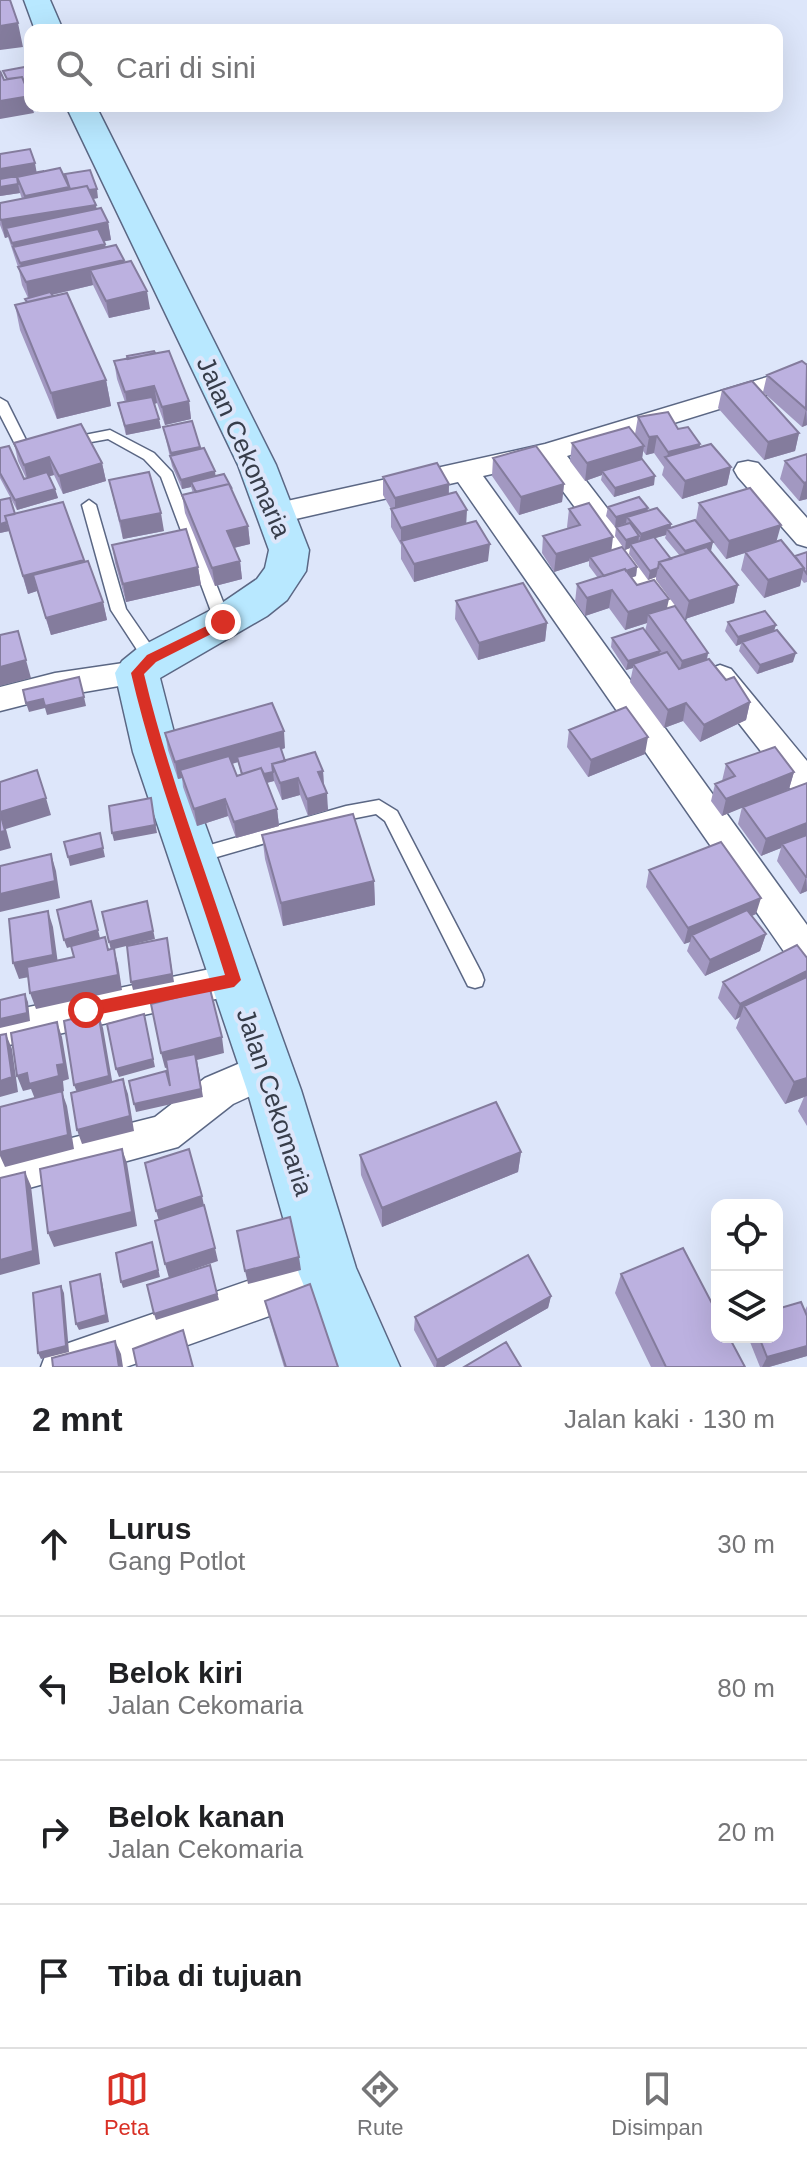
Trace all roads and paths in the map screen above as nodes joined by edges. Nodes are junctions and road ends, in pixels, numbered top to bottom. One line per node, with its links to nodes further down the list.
1 (37, 0): 2 (street)
2 (47, 24)
3 (84, 112): 10 (street, Jalan Cekomaria)
4 (807, 373): 6 (street)
5 (0, 402): 12 (lane)
6 (549, 452): 7 (street); 15 (street)
7 (464, 470): 10 (street); 17 (street)
8 (748, 470): 11 (street)
9 (89, 505): 13 (lane)
10 (278, 513): 12 (street, Jalan Cekomaria)
11 (807, 537)
12 (223, 622): 13 (street, Jalan Cekomaria)
13 (144, 666): 14 (street); 16 (street, Jalan Cekomaria)
14 (0, 699)
15 (807, 785)
16 (194, 857): 18 (street, Jalan Cekomaria); 19 (lane)
17 (807, 955)
18 (234, 980): 20 (street); 21 (street, Jalan Cekomaria)
19 (475, 980)
20 (0, 1030)
21 (256, 1075): 22 (street); 23 (street, Jalan Cekomaria)
22 (0, 1176)
23 (328, 1274): 24 (street); 25 (street, Jalan Cekomaria)
24 (63, 1367)
25 (369, 1367)

